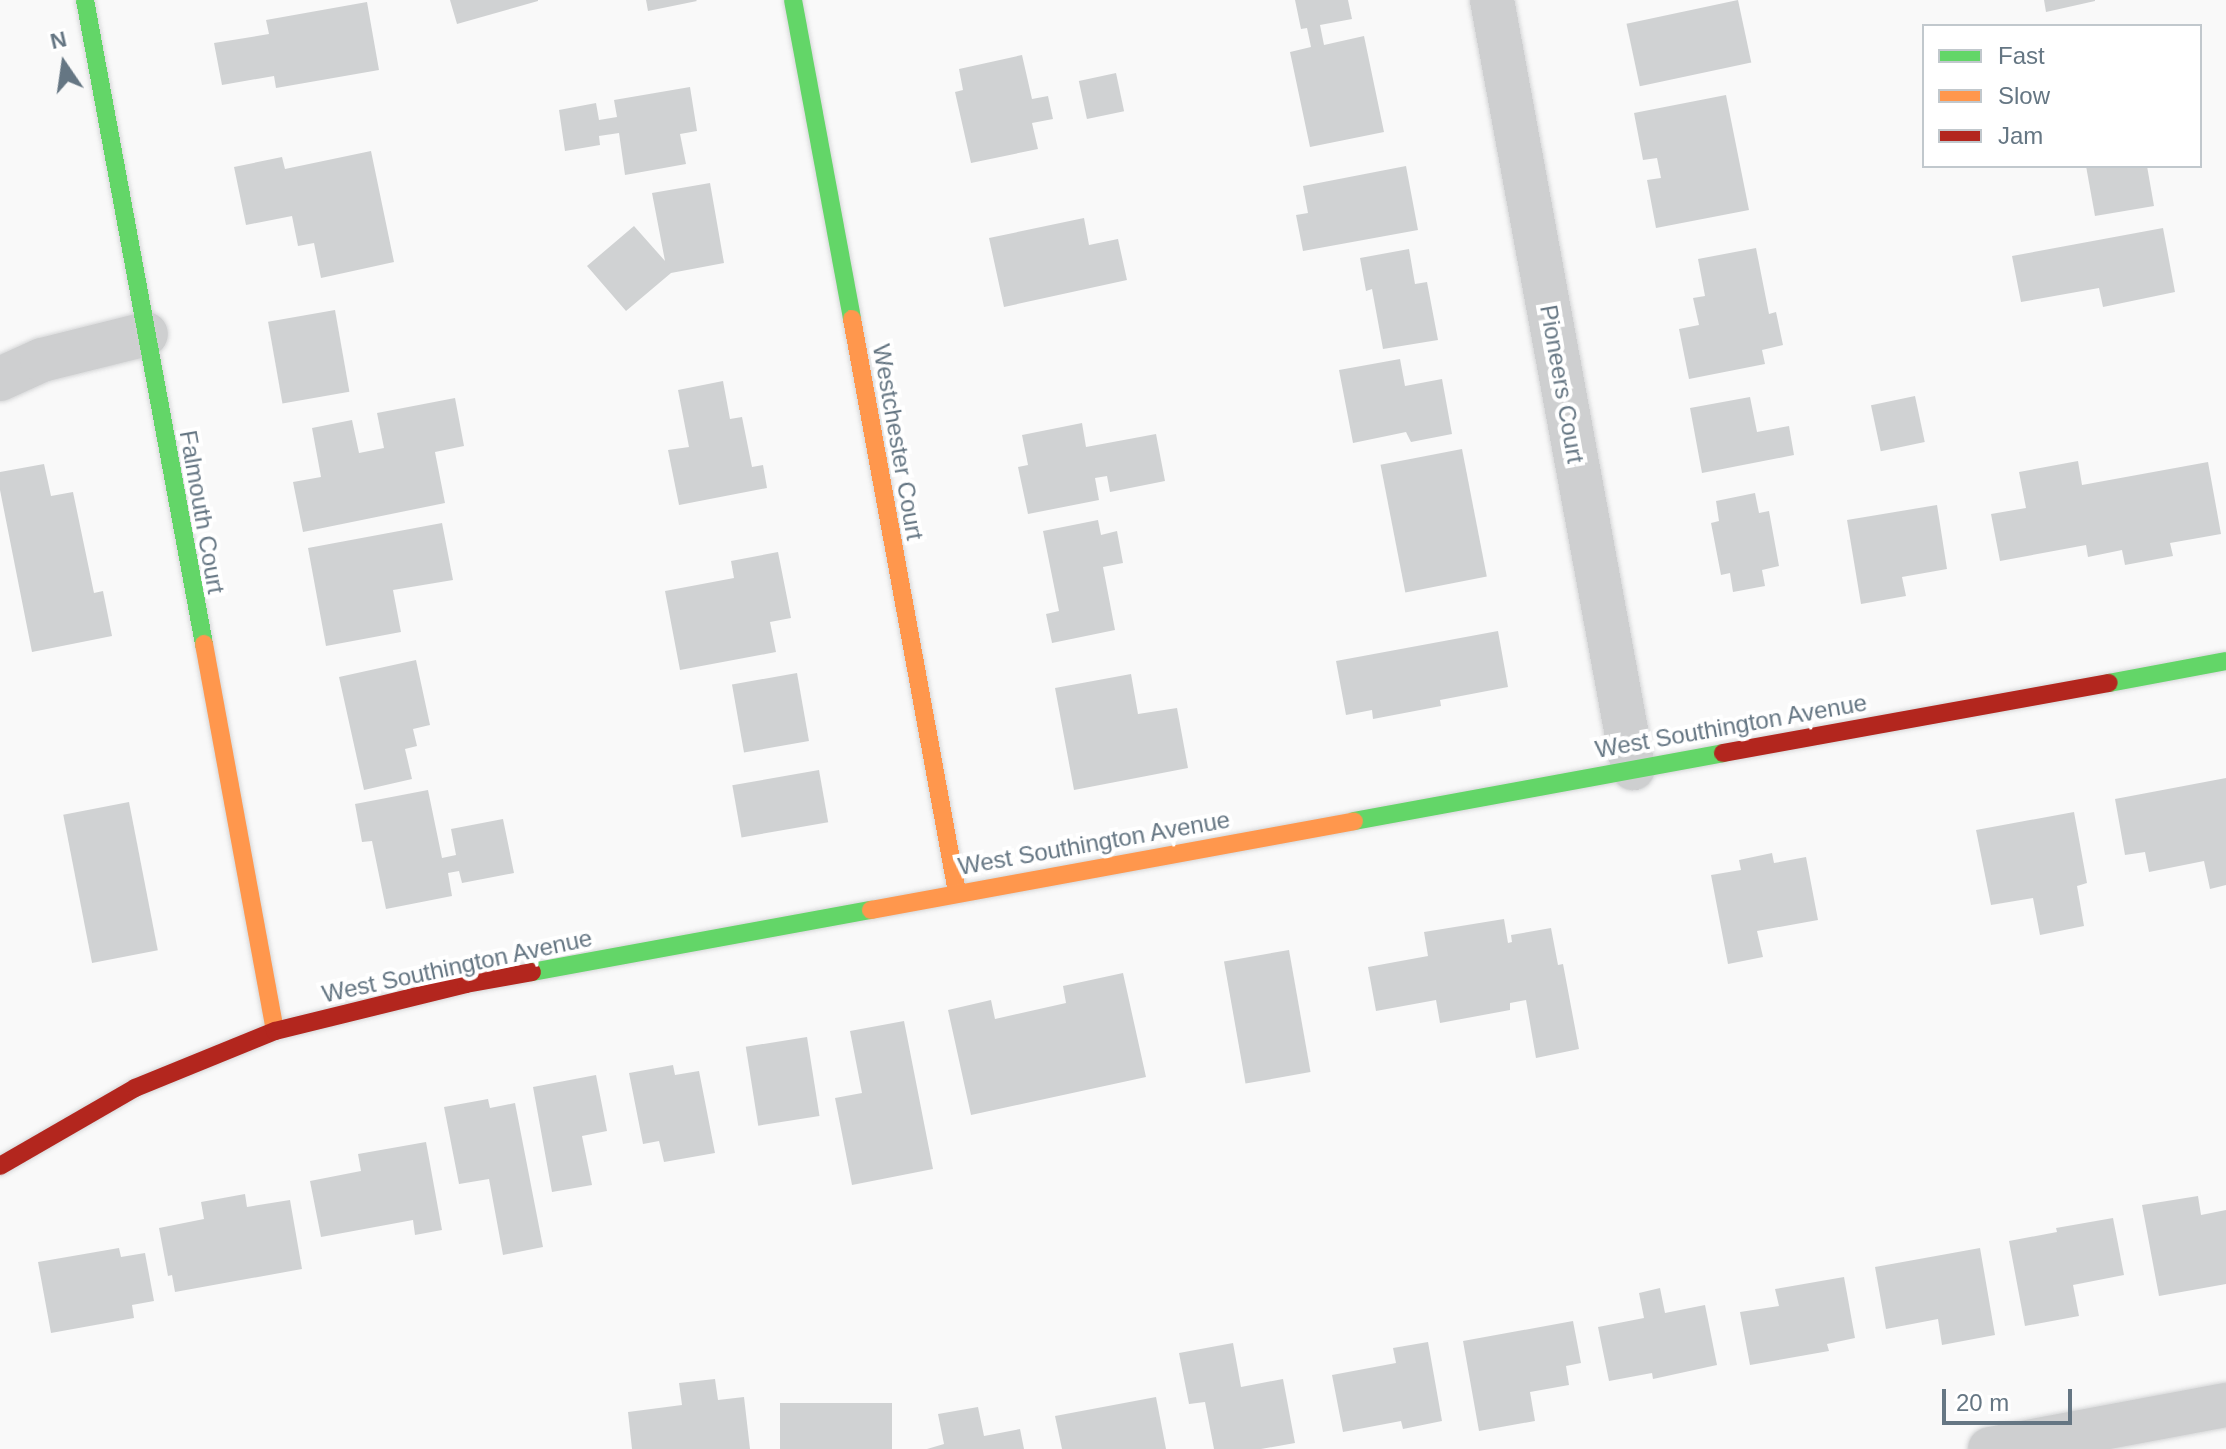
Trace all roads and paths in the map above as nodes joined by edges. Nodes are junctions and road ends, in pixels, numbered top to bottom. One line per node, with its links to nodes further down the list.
1 (85, 0): 4 (street, Falmouth Court)
2 (793, 0): 8 (street, Westchester Court)
3 (1492, 0): 7 (street, Pioneers Court)
4 (146, 334): 5 (street); 9 (street, Falmouth Court)
5 (0, 379)
6 (2226, 661): 7 (street, West Southington Avenue)
7 (1633, 768): 8 (street, West Southington Avenue)
8 (957, 892): 9 (street, West Southington Avenue)
9 (275, 1031): 10 (street, West Southington Avenue)
10 (0, 1166)
11 (2226, 1405): 12 (street)
12 (1990, 1449)

